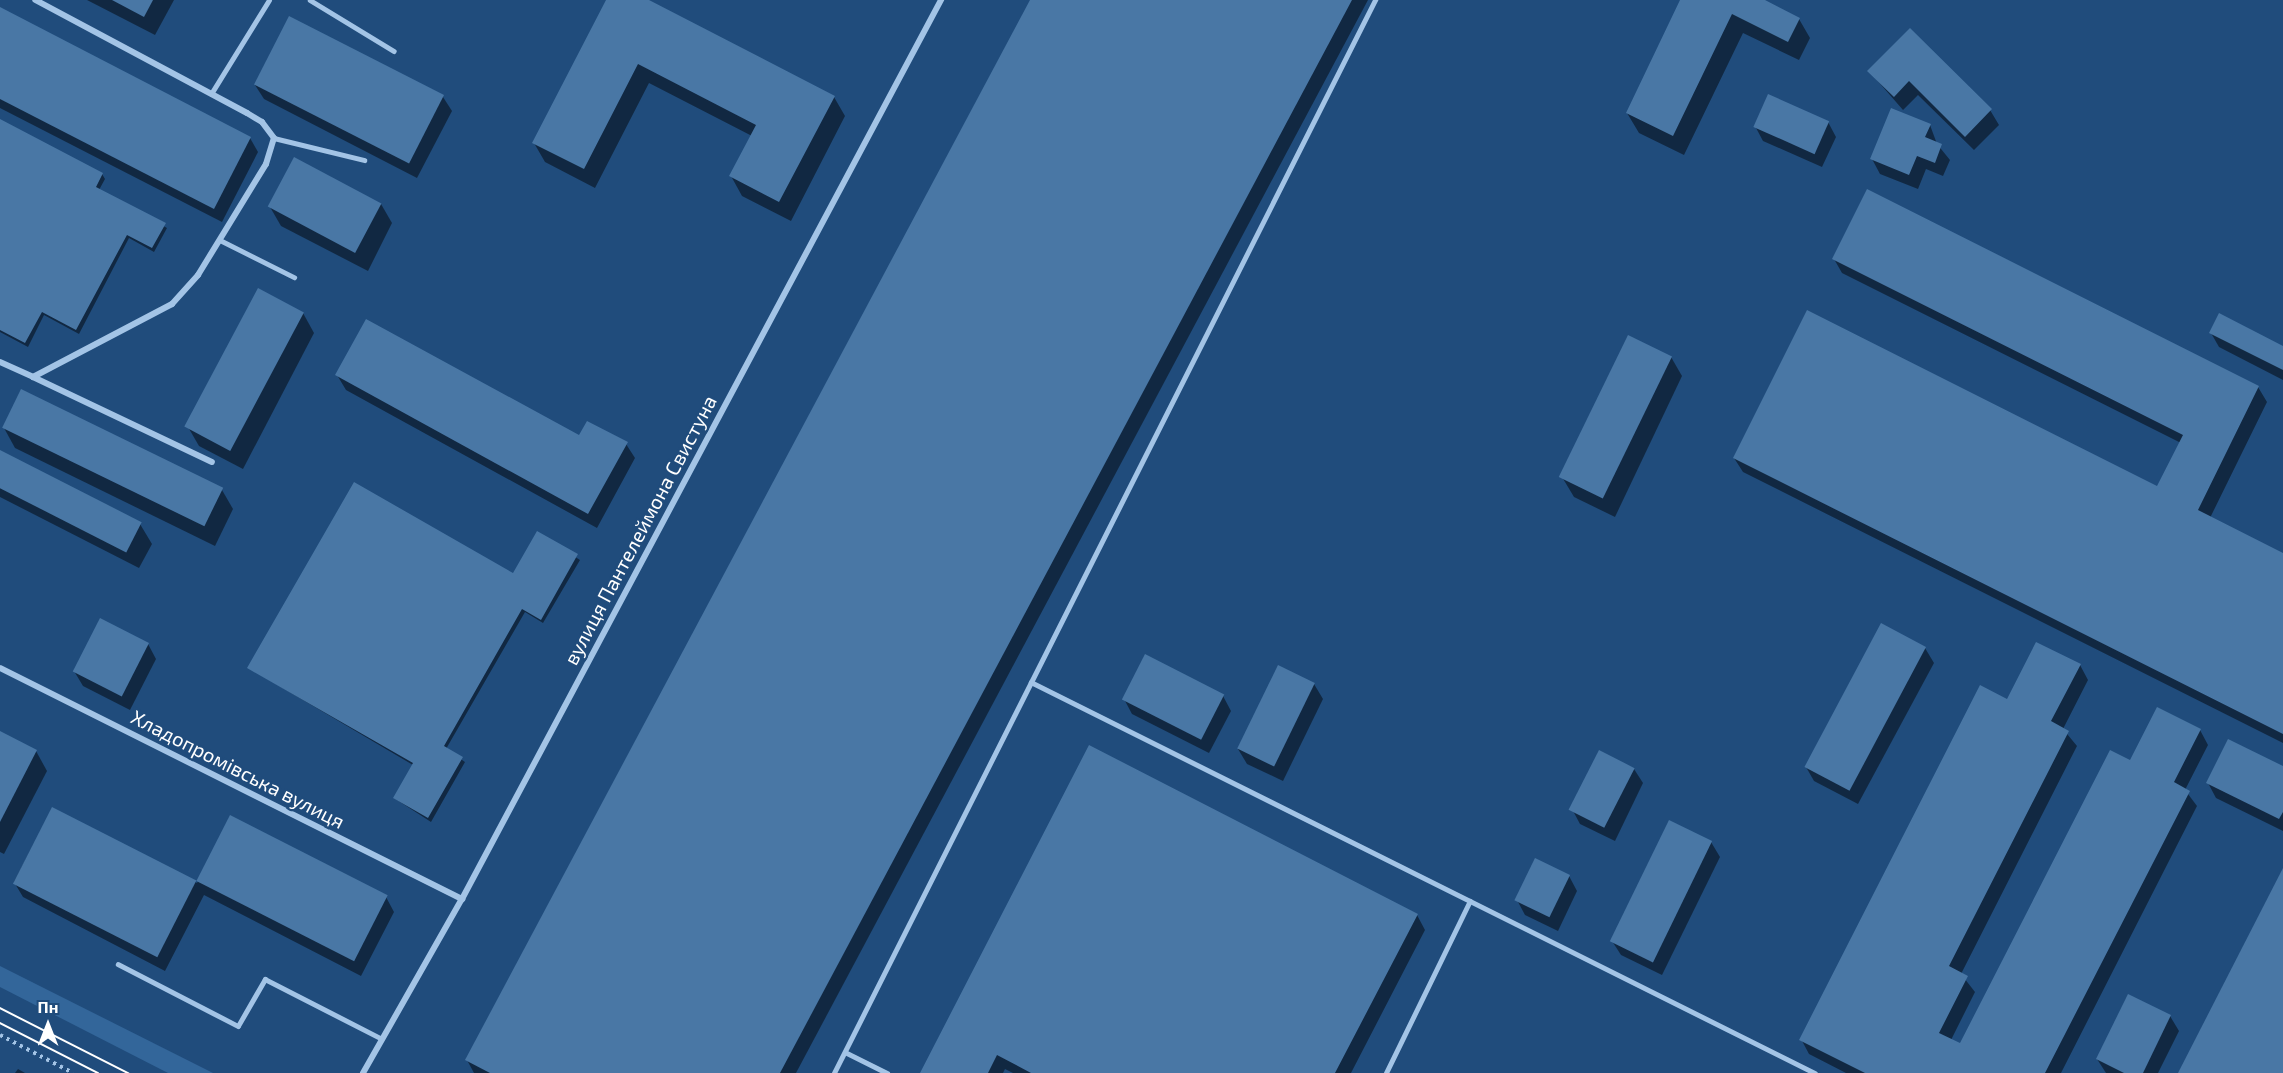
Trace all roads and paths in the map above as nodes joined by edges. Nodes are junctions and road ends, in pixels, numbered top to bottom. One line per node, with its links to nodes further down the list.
1 (35, 0): 7 (street)
2 (269, 0): 7 (lane)
3 (310, 0): 6 (lane)
4 (941, 0): 17 (street, вулиця Пантелеймона Свистуна)
5 (1375, 0): 16 (lane)
6 (394, 51)
7 (211, 94): 8 (street)
8 (274, 138): 9 (lane); 10 (street)
9 (364, 160)
10 (220, 240): 11 (lane); 13 (street)
11 (294, 277)
12 (0, 362): 13 (street)
13 (33, 377): 14 (street)
14 (212, 462)
15 (0, 668): 17 (street, Хладопромівська вулиця)
16 (1031, 682): 18 (lane); 25 (lane)
17 (462, 899): 21 (street, вулиця Пантелеймона Свистуна)
18 (1470, 901): 27 (lane); 28 (lane)
19 (118, 964): 21 (lane)
20 (0, 1035): 23 (path)
21 (382, 1039): 24 (street, вулиця Пантелеймона Свистуна)
22 (848, 1053): 26 (lane)
23 (73, 1073)
24 (363, 1073)
25 (834, 1073)
26 (887, 1073)
27 (1386, 1073)
28 (1815, 1073)

